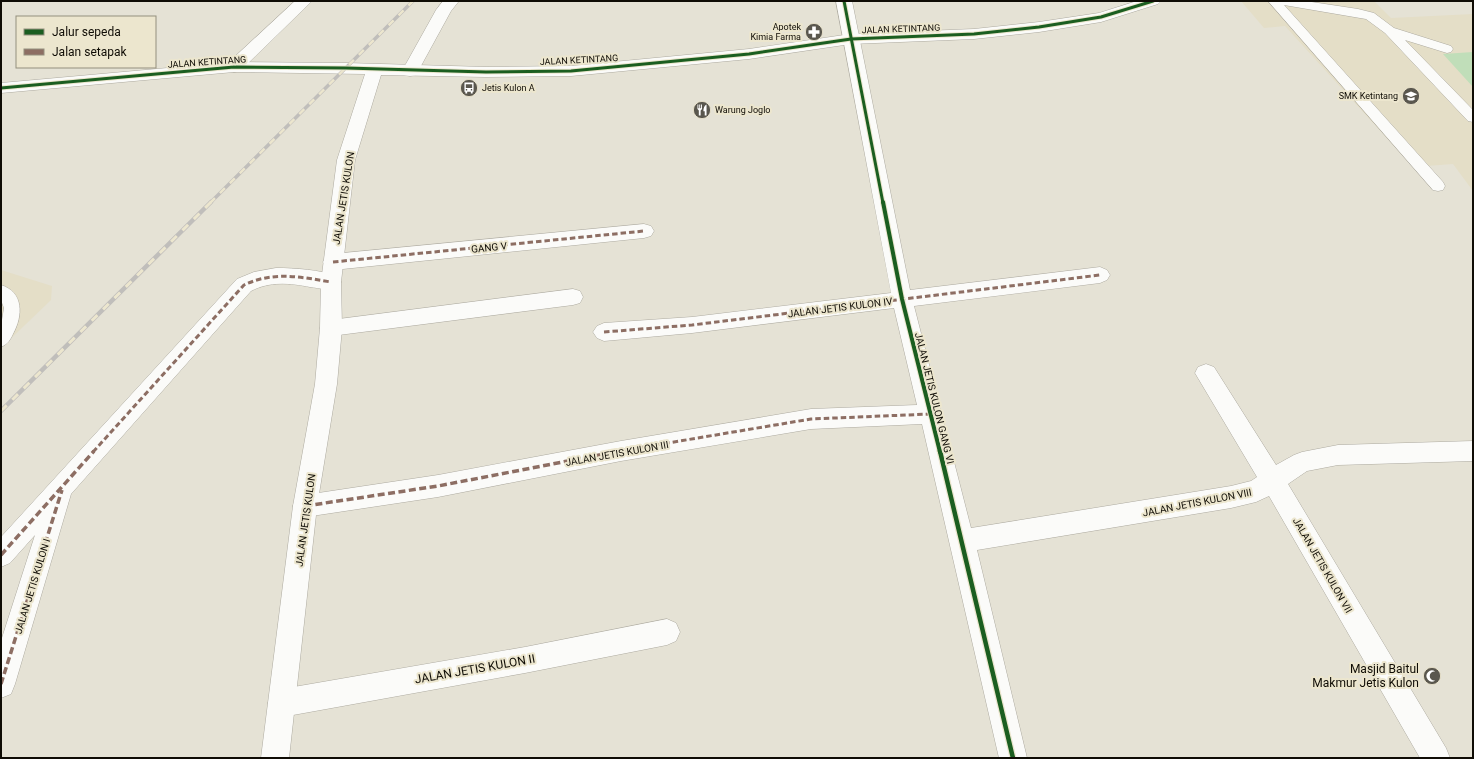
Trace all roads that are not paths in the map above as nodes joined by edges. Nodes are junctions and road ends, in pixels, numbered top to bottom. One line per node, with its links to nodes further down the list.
1 (304, 1): 10 (street)
2 (451, 1): 12 (street)
3 (844, 1): 8 (street, JALAN JETIS KULON GANG VI)
4 (1153, 1): 8 (street, JALAN KETINTANG)
5 (1274, 1): 15 (lane)
6 (1282, 1): 7 (lane)
7 (1388, 30): 9 (lane); 14 (lane)
8 (851, 39): 12 (street, JALAN KETINTANG); 21 (street, JALAN JETIS KULON GANG VI)
9 (1447, 48)
10 (234, 67): 11 (street, JALAN KETINTANG); 13 (street, JALAN KETINTANG)
11 (375, 69): 12 (street, JALAN KETINTANG); 17 (street, JALAN JETIS KULON)
12 (410, 71)
13 (1, 88)
14 (1473, 118)
15 (1438, 186)
16 (644, 231): 17 (street, GANG V)
17 (332, 272): 22 (street, JALAN JETIS KULON); 29 (street)
18 (1100, 275): 21 (street, JALAN JETIS KULON IV)
19 (1, 291): 24 (lane)
20 (572, 297): 22 (street)
21 (902, 299): 23 (street, JALAN JETIS KULON IV); 26 (street, JALAN JETIS KULON GANG VI)
22 (331, 328): 30 (street, JALAN JETIS KULON)
23 (604, 332)
24 (1, 340)
25 (1206, 373): 28 (street, JALAN JETIS KULON VII)
26 (930, 414): 30 (street, JALAN JETIS KULON III); 31 (street, JALAN JETIS KULON GANG VI)
27 (1473, 452): 28 (street, JALAN JETIS KULON VIII)
28 (1273, 480): 31 (street, JALAN JETIS KULON VIII); 38 (street, JALAN JETIS KULON VII)
29 (62, 488): 32 (street); 34 (street, JALAN JETIS KULON I)
30 (305, 506): 35 (street, JALAN JETIS KULON)
31 (962, 541): 37 (street, JALAN JETIS KULON GANG VI)
32 (1, 555)
33 (667, 632): 35 (street, JALAN JETIS KULON II)
34 (1, 684)
35 (282, 702): 36 (street, JALAN JETIS KULON)
36 (276, 758)
37 (1013, 758)
38 (1436, 758)

